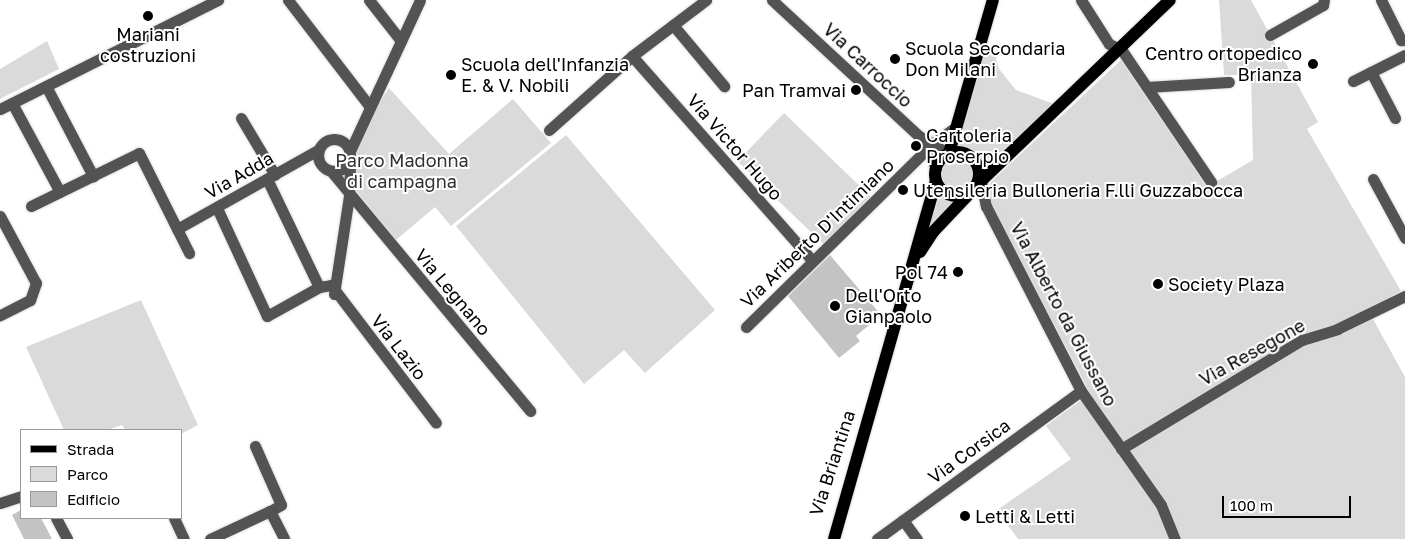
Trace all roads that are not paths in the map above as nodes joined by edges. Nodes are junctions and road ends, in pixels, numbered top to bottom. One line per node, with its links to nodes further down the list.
1 (218, 0): 22 (street)
2 (288, 0): 26 (street)
3 (369, 0): 15 (street)
4 (420, 0): 15 (street)
5 (706, 0): 12 (street)
6 (772, 0): 37 (street, Via Carroccio)
7 (993, 0): 31 (main road)
8 (1082, 0): 16 (street)
9 (1170, 0): 16 (main road, Via Briantina)
10 (1324, 0): 13 (street)
11 (1381, 0): 14 (street)
12 (672, 26): 18 (street); 23 (street)
13 (1270, 35)
14 (1403, 40)
15 (401, 41): 26 (street)
16 (1121, 49): 24 (street); 44 (main road, Via Briantina)
17 (1405, 55): 19 (street)
18 (632, 56): 32 (street); 53 (street, Via Victor Hugo)
19 (1371, 72): 20 (street); 29 (street)
20 (1353, 81)
21 (1229, 82): 24 (street)
22 (46, 86): 25 (street); 39 (street)
23 (724, 86)
24 (1147, 87): 43 (street)
25 (12, 103): 27 (street); 45 (street)
26 (370, 107): 30 (street)
27 (0, 109)
28 (241, 118): 40 (street)
29 (1395, 118)
30 (358, 128): 33 (street); 36 (street)
31 (954, 128): 35 (main road); 37 (street)
32 (549, 130)
33 (333, 139): 34 (street); 36 (street)
34 (318, 150): 38 (street); 40 (street, Via Adda)
35 (949, 154): 37 (main road); 37 (street, Via Carroccio); 44 (main road)
36 (350, 155): 38 (street); 46 (street)
37 (932, 156): 42 (main road, Via Briantina); 53 (street, Via Ariberto D'Intimiano)
38 (332, 171): 46 (street, Via Legnano)
39 (92, 176): 45 (street); 50 (street)
40 (271, 177): 48 (street, Via Adda); 55 (street)
41 (1373, 179): 51 (street)
42 (936, 182): 44 (main road); 54 (main road, Via Briantina)
43 (1211, 182)
44 (977, 184): 54 (main road, Via Briantina); 60 (street, Via Alberto da Giussano)
45 (60, 192): 47 (street)
46 (348, 196): 56 (street); 62 (street, Via Legnano)
47 (31, 206)
48 (216, 208): 50 (street, Via Adda); 55 (street)
49 (0, 216): 58 (street)
50 (178, 229): 52 (street)
51 (1405, 238)
52 (189, 253)
53 (812, 260): 59 (street, Via Ariberto D'Intimiano)
54 (912, 265): 61 (main road, Via Briantina)
55 (319, 287): 56 (street)
56 (334, 294): 63 (street, Via Lazio)
57 (1405, 296): 65 (street, Via Resegone)
58 (0, 316)
59 (746, 327)
60 (1082, 391): 65 (street, Via Alberto da Giussano); 71 (street, Via Corsica)
61 (873, 398): 76 (main road, Via Briantina); 77 (main road, Via Briantina)
62 (530, 411)
63 (436, 423)
64 (255, 446): 68 (street)
65 (1121, 449): 80 (street, Via Alberto da Giussano)
66 (20, 496): 67 (street)
67 (0, 503)
68 (270, 511): 74 (street); 75 (street)
69 (56, 519): 72 (street)
70 (174, 519): 73 (street)
71 (903, 520): 78 (street, Via Corsica); 79 (street)
72 (66, 539)
73 (184, 539)
74 (210, 539)
75 (284, 539)
76 (826, 539)
77 (834, 539)
78 (877, 539)
79 (916, 539)
80 (1176, 539)

